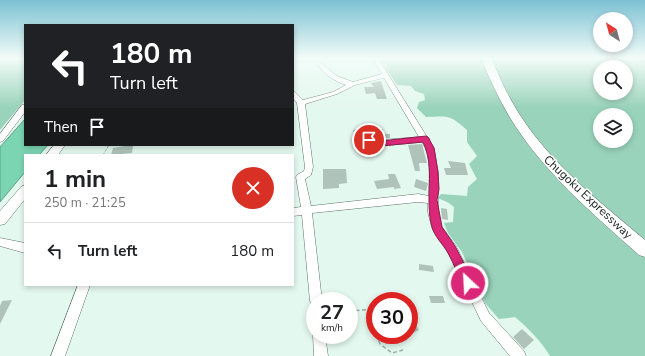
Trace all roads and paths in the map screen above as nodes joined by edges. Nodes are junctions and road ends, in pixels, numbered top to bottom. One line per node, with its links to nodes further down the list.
1 (329, 75): 5 (street)
2 (386, 75): 5 (street); 10 (street)
3 (494, 75): 22 (highway, Chugoku Expressway)
4 (500, 75): 19 (highway, Chugoku Expressway)
5 (352, 84): 7 (street)
6 (294, 94): 7 (street)
7 (301, 103): 16 (street)
8 (24, 108): 9 (street)
9 (0, 139)
10 (426, 139): 11 (street); 15 (street)
11 (369, 140)
12 (59, 146): 13 (main road)
13 (53, 154)
14 (24, 191): 18 (main road)
15 (432, 200): 16 (street); 30 (street)
16 (307, 211): 17 (street); 24 (street)
17 (294, 212)
18 (0, 220)
19 (645, 240)
20 (0, 242): 21 (street)
21 (24, 248)
22 (645, 250)
23 (84, 286): 28 (street)
24 (315, 292)
25 (320, 344): 29 (street)
26 (380, 344): 27 (path)
27 (403, 350)
28 (58, 356)
29 (321, 356)
30 (519, 356)

